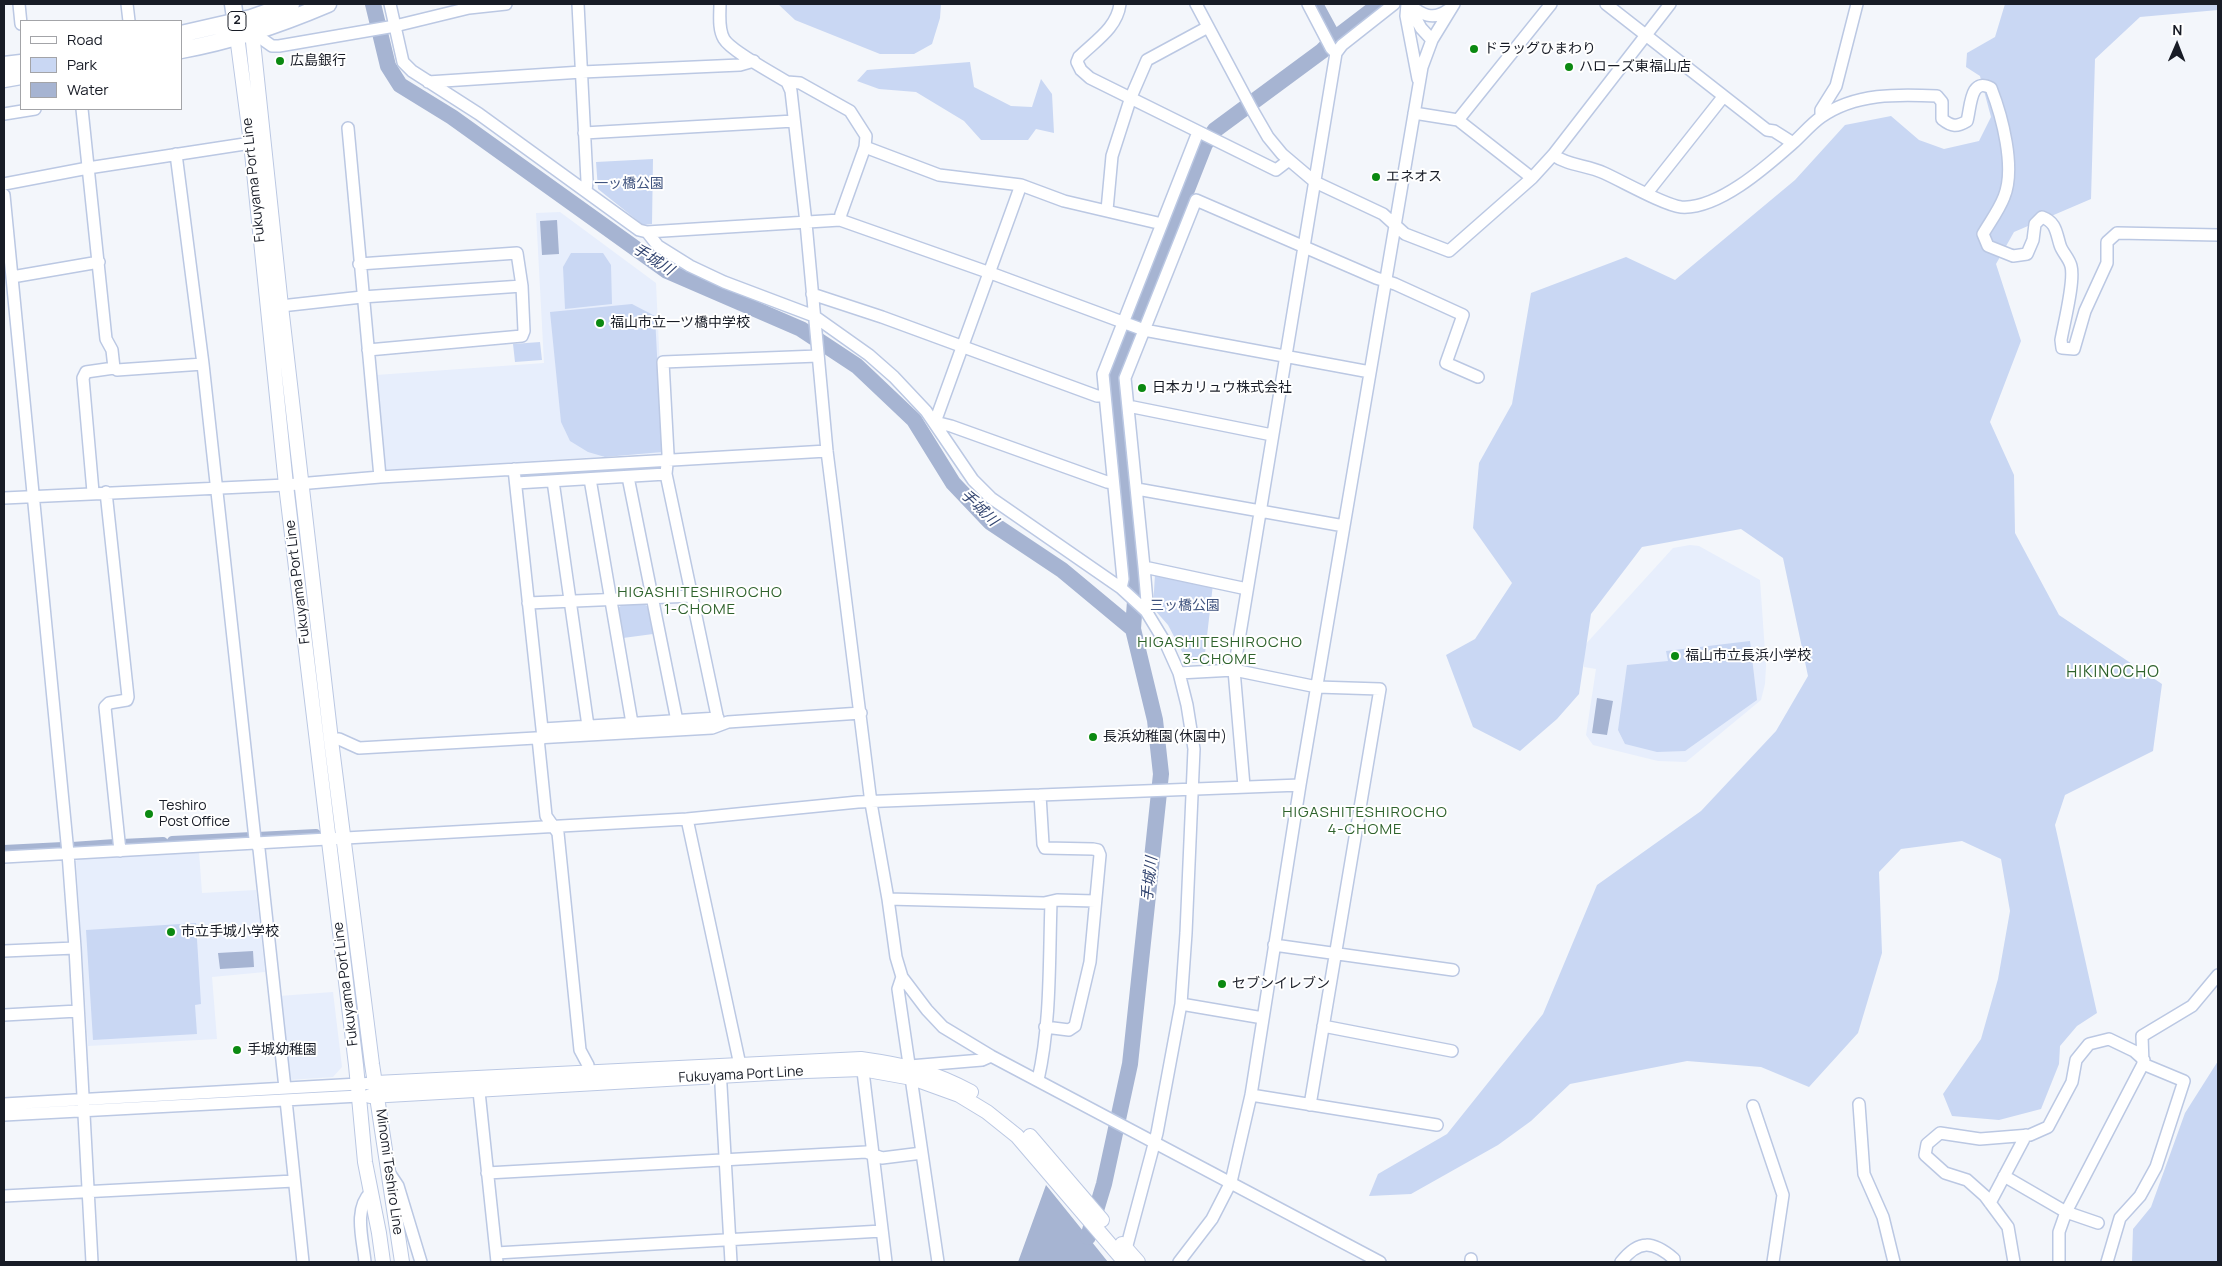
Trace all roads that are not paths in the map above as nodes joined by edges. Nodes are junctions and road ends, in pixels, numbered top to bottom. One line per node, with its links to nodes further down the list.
1 (19, 4): 20 (street)
2 (127, 4): 21 (street)
3 (233, 4): 22 (highway)
4 (291, 4): 22 (highway, 2)
5 (328, 4): 22 (highway, 2)
6 (390, 4): 23 (street)
7 (506, 4): 23 (street)
8 (578, 4): 33 (street)
9 (720, 4): 30 (street)
10 (1120, 4): 39 (street)
11 (1196, 4): 24 (street)
12 (1308, 4): 28 (street)
13 (1394, 4): 28 (street)
14 (1408, 4): 19 (street); 27 (street); 38 (street)
15 (1550, 4): 46 (street)
16 (1606, 4): 26 (street)
17 (1670, 4): 26 (street)
18 (1857, 4): 45 (street)
19 (1452, 6): 27 (street)
20 (21, 20)
21 (129, 20)
22 (245, 22): 23 (street); 25 (highway, 2); 29 (highway, 2); 52 (main road, Fukuyama Port Line); 81 (main road, Fukuyama Port Line)
23 (393, 26): 36 (street)
24 (1208, 28): 39 (street); 56 (street)
25 (182, 34)
26 (1645, 35): 40 (street); 55 (street)
27 (1432, 40): 38 (street)
28 (1331, 47): 59 (street)
29 (182, 50)
30 (754, 61): 33 (street); 37 (street)
31 (20, 63): 32 (highway)
32 (4, 65)
33 (582, 72): 36 (street); 49 (street)
34 (20, 76): 35 (highway)
35 (4, 79)
36 (428, 82): 62 (street)
37 (787, 82): 47 (street); 53 (street)
38 (1419, 83): 43 (street)
39 (1130, 97): 50 (street); 65 (street)
40 (1723, 97): 51 (street); 63 (street)
41 (29, 110): 44 (street)
42 (82, 110): 57 (street)
43 (1414, 113): 46 (street); 69 (street)
44 (4, 114)
45 (1821, 117): 51 (street); 71 (street)
46 (1458, 120): 58 (street)
47 (794, 121): 49 (street); 67 (street)
48 (348, 128): 74 (street)
49 (584, 133): 62 (street)
50 (1204, 135): 56 (street); 68 (street)
51 (1793, 143): 63 (street)
52 (251, 144): 54 (street); 108 (main road, Fukuyama Port Line)
53 (864, 147): 61 (street); 66 (street)
54 (176, 154): 57 (street); 89 (street)
55 (1553, 155): 58 (street); 63 (street)
56 (1289, 160): 59 (street)
57 (88, 168): 60 (street); 73 (street)
58 (1532, 178): 69 (street)
59 (1315, 182): 69 (street); 72 (street)
60 (4, 184)
61 (1021, 185): 65 (street); 75 (street)
62 (586, 191): 70 (street)
63 (1647, 193)
64 (4, 196): 76 (street)
65 (1106, 210): 68 (street)
66 (840, 220): 67 (street); 75 (street)
67 (806, 223): 70 (street); 79 (street)
68 (1162, 224): 83 (street)
69 (1395, 224): 77 (street)
70 (648, 232): 82 (street)
71 (2218, 236)
72 (1304, 247): 77 (street); 84 (street); 88 (street)
73 (99, 262): 76 (street); 90 (street)
74 (359, 264): 78 (street); 80 (street)
75 (989, 273): 83 (street); 85 (street)
76 (12, 277): 113 (street)
77 (1386, 281): 91 (street); 92 (street)
78 (522, 286): 80 (street); 86 (street)
79 (812, 294): 82 (street); 85 (street)
80 (362, 297): 81 (street); 86 (street)
81 (281, 306): 107 (main road, Fukuyama Port Line)
82 (815, 319): 87 (street); 95 (street)
83 (1124, 323): 84 (street); 93 (street)
84 (1142, 330): 88 (street); 94 (street)
85 (962, 346): 93 (street); 95 (street)
86 (368, 350): 101 (street)
87 (818, 353): 97 (street); 98 (street)
88 (1286, 356): 91 (street); 96 (street)
89 (203, 364): 90 (street); 109 (street)
90 (114, 368): 111 (street)
91 (1370, 372): 116 (street)
92 (1478, 377)
93 (1105, 396): 105 (street)
94 (1128, 406): 96 (street); 110 (street)
95 (935, 422): 105 (street); 119 (street)
96 (1272, 435): 115 (street)
97 (827, 451): 98 (street); 129 (street)
98 (666, 460): 99 (street); 100 (street)
99 (514, 469): 101 (street); 106 (street)
100 (666, 474): 102 (street); 120 (street)
101 (380, 477): 107 (street)
102 (628, 477): 103 (street); 121 (street)
103 (590, 479): 104 (street); 122 (street)
104 (553, 481): 106 (street); 123 (street)
105 (1113, 482): 119 (street)
106 (516, 483): 124 (street)
107 (303, 484): 108 (street); 135 (main road, Fukuyama Port Line)
108 (286, 485): 109 (street); 143 (main road, Fukuyama Port Line)
109 (216, 487): 112 (street); 144 (street)
110 (1137, 489): 115 (street); 117 (street)
111 (92, 492): 112 (street); 113 (street)
112 (106, 492): 145 (street)
113 (33, 496): 114 (street); 146 (street)
114 (4, 498)
115 (1260, 511): 116 (street); 118 (street)
116 (1344, 526): 128 (street)
117 (1144, 567): 118 (street); 125 (street)
118 (1247, 589): 126 (street)
119 (1124, 591): 125 (street)
120 (692, 596): 121 (street); 131 (street)
121 (652, 597): 122 (street); 130 (street)
122 (611, 599): 123 (street); 132 (street)
123 (570, 600): 124 (street); 133 (street)
124 (528, 603): 134 (street)
125 (1145, 610): 127 (street)
126 (1234, 670): 127 (street); 128 (street); 137 (street)
127 (1180, 673): 138 (street)
128 (1317, 687): 136 (street); 154 (street)
129 (861, 713): 131 (street); 140 (street)
130 (677, 721): 131 (street); 132 (street)
131 (719, 722): 134 (street)
132 (632, 723): 133 (street)
133 (588, 726): 134 (street)
134 (541, 735): 135 (street); 142 (street)
135 (331, 740): 143 (main road, Fukuyama Port Line)
136 (1300, 785): 137 (street); 151 (street)
137 (1244, 786): 138 (street)
138 (1191, 789): 139 (street); 158 (street)
139 (1040, 795): 140 (street); 149 (street)
140 (871, 803): 141 (street); 148 (street)
141 (687, 819): 142 (street); 168 (street)
142 (553, 826): 143 (street); 171 (street)
143 (336, 840): 144 (street); 174 (main road, Fukuyama Port Line); 175 (main road, Fukuyama Port Line)
144 (257, 843): 145 (street); 176 (street)
145 (120, 851): 146 (street)
146 (68, 853): 147 (street); 152 (street)
147 (4, 857)
148 (888, 899): 150 (street); 157 (street)
149 (1095, 901): 150 (street); 163 (street)
150 (1051, 902): 163 (street)
151 (1274, 945): 154 (street); 161 (street)
152 (75, 948): 153 (street); 159 (street)
153 (4, 951)
154 (1335, 953): 155 (street); 162 (street)
155 (1453, 970)
156 (2218, 975): 166 (street)
157 (902, 977): 165 (street); 170 (street)
158 (1181, 1004): 161 (street); 186 (street)
159 (78, 1011): 160 (street); 181 (street)
160 (4, 1014)
161 (1263, 1018): 177 (street)
162 (1323, 1026): 164 (street); 179 (street)
163 (1045, 1027): 172 (street)
164 (1452, 1051)
165 (991, 1056): 170 (street); 172 (street)
166 (2143, 1062): 185 (street); 199 (street); 223 (street)
167 (862, 1064): 168 (main road, Fukuyama Port Line); 169 (main road, Fukuyama Port Line); 170 (main road, Fukuyama Port Line); 188 (street)
168 (740, 1065): 169 (main road, Fukuyama Port Line)
169 (720, 1071): 171 (main road, Fukuyama Port Line); 173 (main road, Fukuyama Port Line); 189 (street)
170 (911, 1072): 187 (street); 203 (main road, Fukuyama Port Line)
171 (588, 1073): 173 (main road, Fukuyama Port Line)
172 (1038, 1080): 186 (street)
173 (478, 1083): 174 (main road, Fukuyama Port Line); 191 (street)
174 (377, 1089): 175 (main road, Fukuyama Port Line); 190 (main road, Minomi Teshiro Line)
175 (358, 1090): 176 (street); 196 (main road, Minomi Teshiro Line)
176 (285, 1094): 181 (street); 193 (street)
177 (1251, 1095): 179 (street); 194 (street)
178 (4, 1104): 181 (street)
179 (1310, 1104): 184 (street)
180 (1859, 1104): 220 (street)
181 (84, 1105): 183 (street); 195 (street)
182 (1754, 1106): 219 (street)
183 (4, 1115)
184 (1437, 1125)
185 (2026, 1135): 192 (street); 198 (street)
186 (1152, 1141): 194 (street); 203 (street)
187 (922, 1153): 188 (street); 213 (street)
188 (873, 1155): 189 (street); 201 (street)
189 (726, 1159): 191 (street); 202 (street)
190 (387, 1168): 209 (main road, Minomi Teshiro Line); 210 (street)
191 (487, 1173): 204 (street)
192 (2004, 1176): 198 (street); 199 (street)
193 (294, 1181): 195 (street); 206 (street)
194 (1231, 1182): 215 (street); 216 (street)
195 (89, 1192): 197 (street); 205 (street)
196 (371, 1192): 207 (street); 208 (main road, Minomi Teshiro Line)
197 (4, 1196)
198 (1990, 1203): 221 (street)
199 (2066, 1212): 200 (street); 222 (street)
200 (2098, 1222)
201 (882, 1230): 202 (street); 212 (street)
202 (729, 1240): 204 (street); 211 (street)
203 (1123, 1253): 214 (main road, Fukuyama Port Line)
204 (496, 1258)
205 (92, 1262)
206 (303, 1262)
207 (365, 1262)
208 (383, 1262)
209 (402, 1262)
210 (421, 1262)
211 (731, 1262)
212 (886, 1262)
213 (938, 1262)
214 (1138, 1262)
215 (1178, 1262)
216 (1380, 1262)
217 (1621, 1262): 218 (street)
218 (1674, 1262)
219 (1774, 1262)
220 (1894, 1262)
221 (2014, 1262)
222 (2059, 1262)
223 (2107, 1262)

